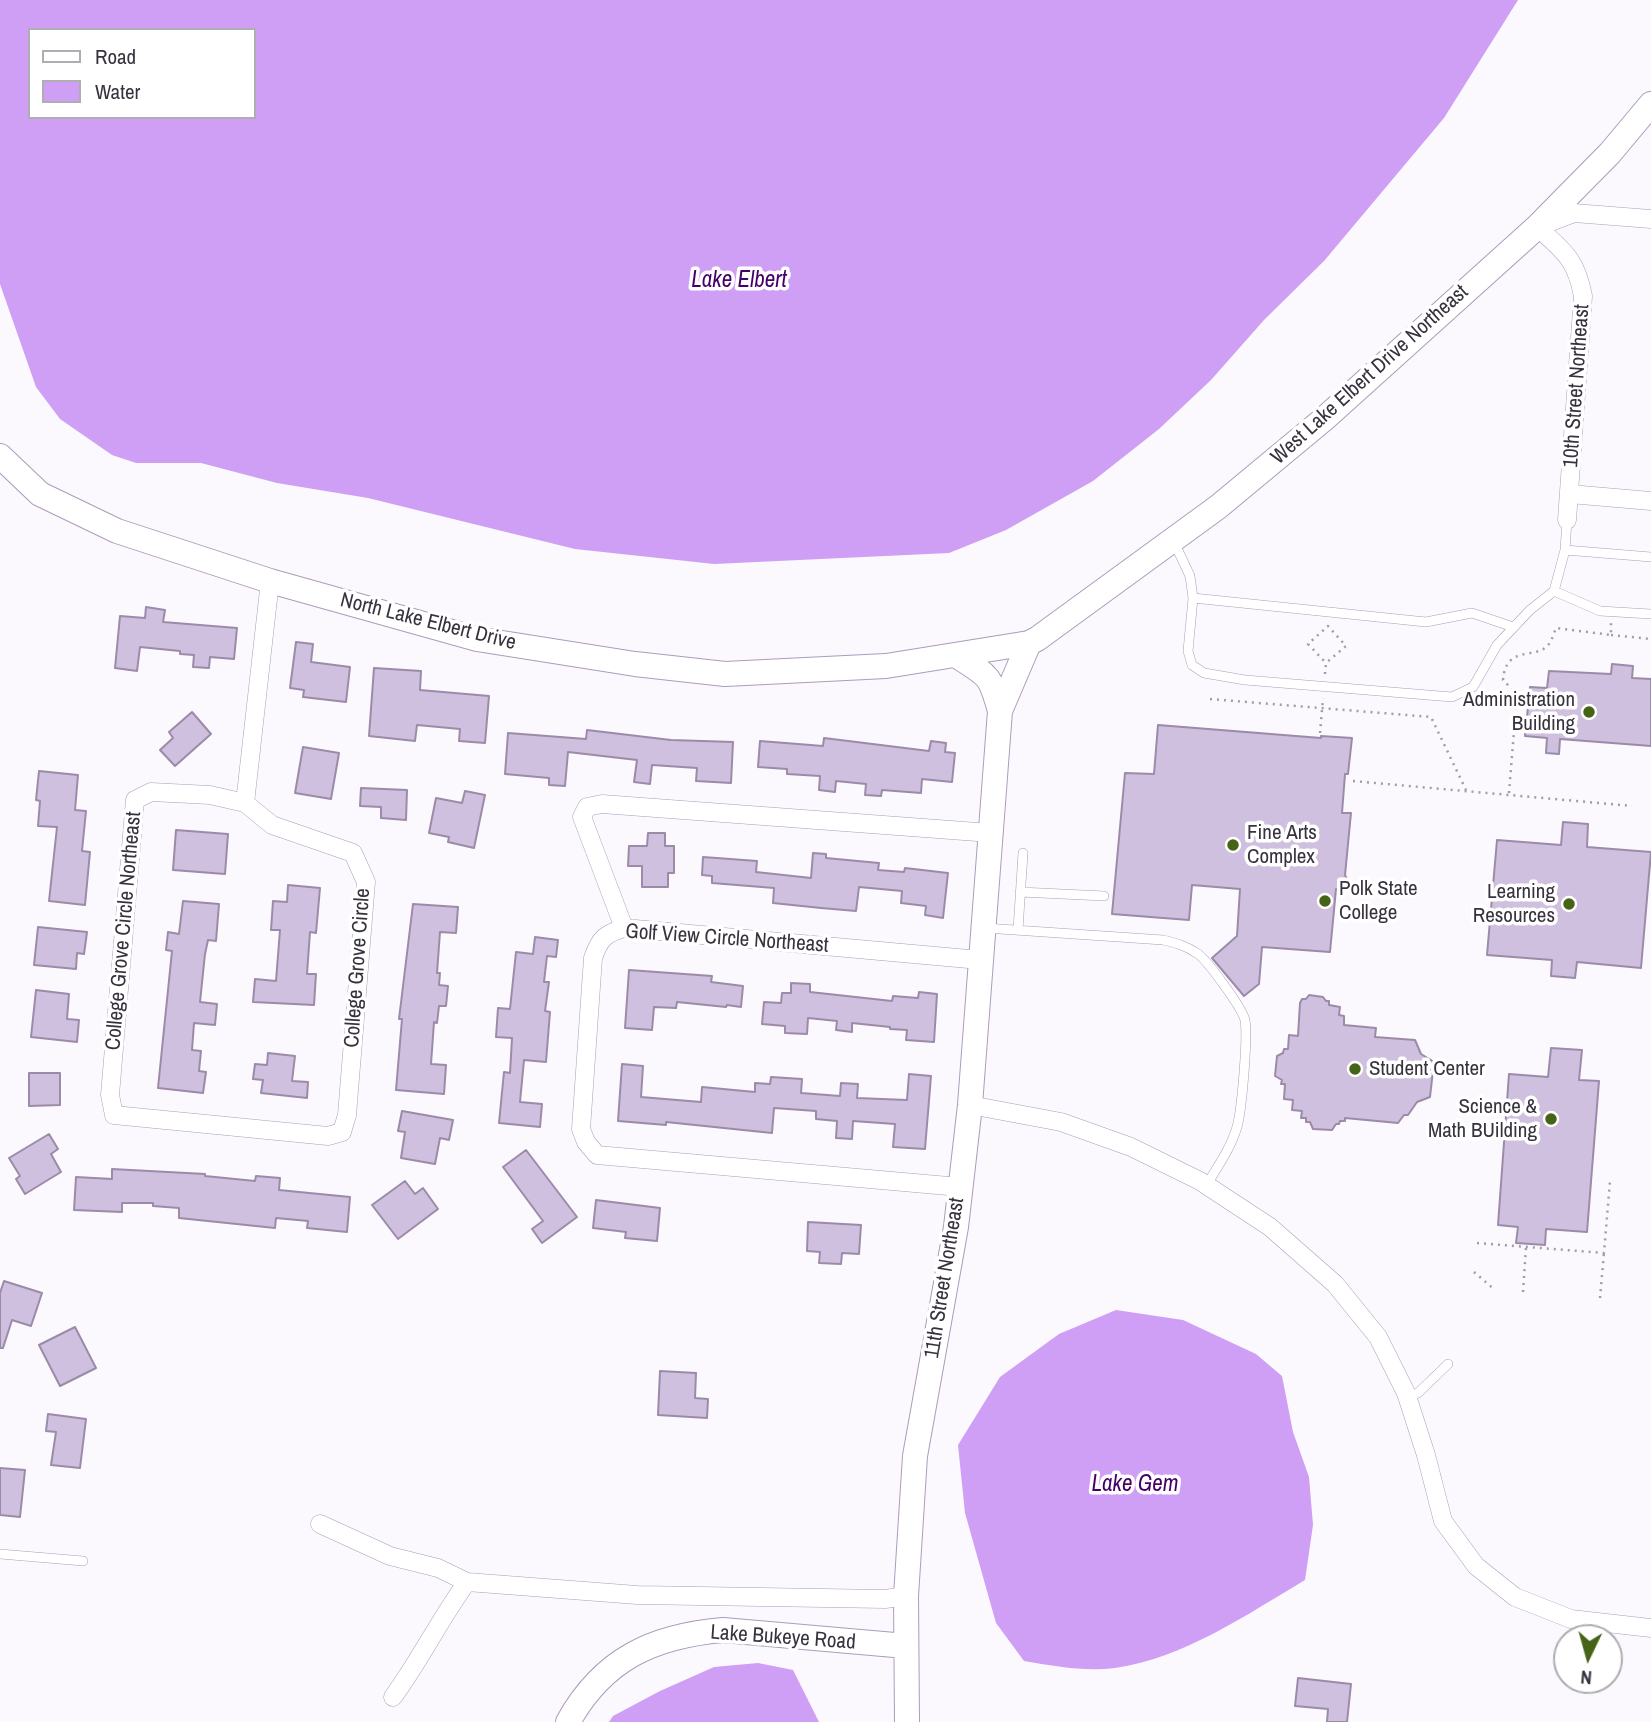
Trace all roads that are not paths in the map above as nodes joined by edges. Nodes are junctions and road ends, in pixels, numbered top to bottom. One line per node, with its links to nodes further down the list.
1 (1651, 104): 3 (street, West Lake Elbert Drive Northeast)
2 (1651, 219): 3 (street)
3 (1537, 227): 5 (street, 10th Street Northeast); 8 (street, West Lake Elbert Drive Northeast)
4 (0, 456): 11 (street, North Lake Elbert Drive)
5 (1570, 494): 6 (street); 7 (street, 10th Street Northeast)
6 (1651, 501)
7 (1567, 520): 9 (lane)
8 (1173, 540): 13 (lane); 16 (street, West Lake Elbert Drive Northeast)
9 (1565, 550): 10 (lane); 12 (lane)
10 (1651, 557)
11 (270, 581): 17 (street, North Lake Elbert Drive); 19 (street)
12 (1554, 591): 14 (lane); 15 (lane)
13 (1193, 598): 15 (lane); 15 (lane)
14 (1651, 614)
15 (1513, 627)
16 (1028, 643): 17 (street, North Lake Elbert Drive); 18 (street, 11th Street Northeast)
17 (957, 656): 18 (street)
18 (1000, 711): 20 (street, 11th Street Northeast)
19 (245, 803): 29 (street, College Grove Circle); 29 (street, College Grove Circle Northeast)
20 (992, 833): 24 (street); 25 (street, 11th Street Northeast)
21 (1023, 853): 22 (lane)
22 (1020, 891): 23 (lane); 26 (lane)
23 (1104, 896)
24 (624, 928): 27 (street, Golf View Circle Northeast); 31 (street, Golf View Circle Northeast)
25 (983, 928): 26 (lane); 27 (street, 11th Street Northeast)
26 (1018, 930): 30 (lane)
27 (980, 960): 28 (street, 11th Street Northeast)
28 (970, 1105): 30 (street); 31 (street, 11th Street Northeast)
29 (270, 1130)
30 (1206, 1186): 33 (street)
31 (960, 1187): 38 (street, 11th Street Northeast)
32 (1448, 1364): 33 (lane)
33 (1407, 1396): 39 (street)
34 (320, 1524): 37 (street)
35 (0, 1554): 36 (lane)
36 (83, 1561)
37 (467, 1582): 38 (street); 41 (street)
38 (906, 1596): 40 (street, 11th Street Northeast)
39 (1651, 1628)
40 (906, 1646): 42 (street, Lake Bukeye Road); 43 (street, 11th Street Northeast)
41 (393, 1697)
42 (568, 1722)
43 (907, 1722)

